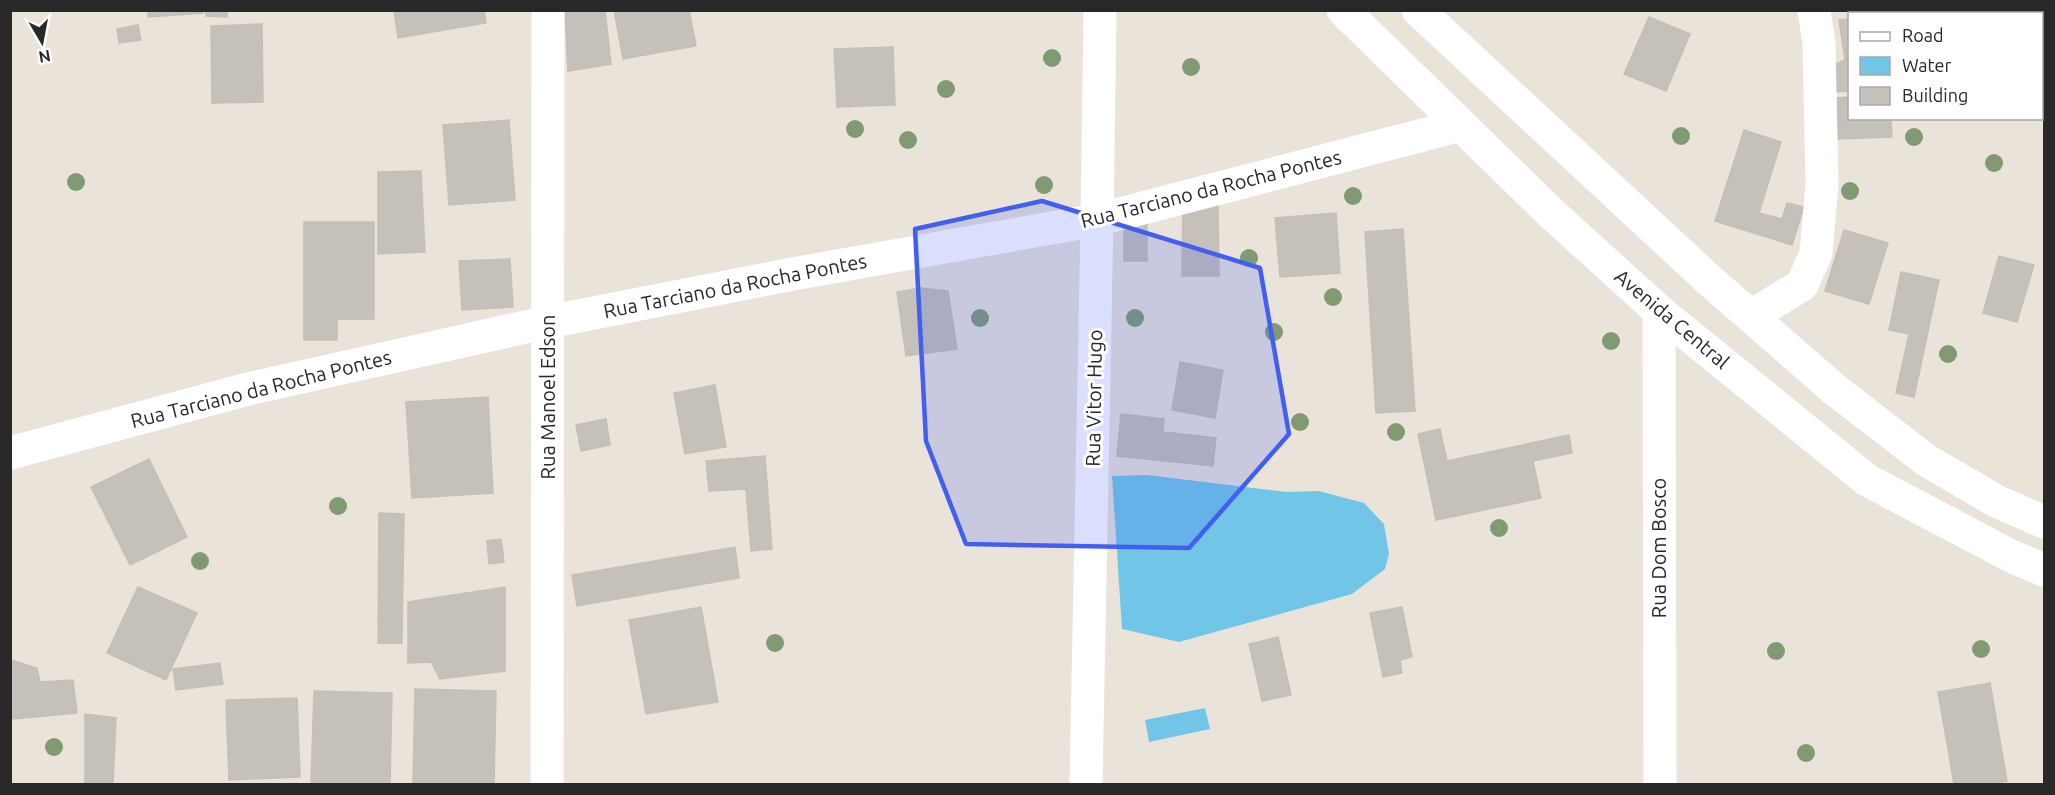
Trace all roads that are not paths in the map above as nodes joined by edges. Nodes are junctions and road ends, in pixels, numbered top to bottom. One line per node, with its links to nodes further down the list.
1 (548, 10): 10 (street, Rua Manoel Edson)
2 (1100, 10): 7 (street, Rua Vitor Hugo)
3 (1343, 10): 6 (street, Avenida Central)
4 (1418, 10): 9 (street)
5 (1814, 10): 9 (street)
6 (1461, 125): 7 (street, Rua Tarciano da Rocha Pontes); 8 (street, Avenida Central)
7 (1097, 220): 10 (street, Rua Tarciano da Rocha Pontes); 15 (street, Rua Vitor Hugo)
8 (1659, 311): 13 (street, Avenida Central); 16 (street, Rua Dom Bosco)
9 (1751, 316): 12 (street)
10 (548, 322): 11 (street, Rua Tarciano da Rocha Pontes); 14 (street, Rua Manoel Edson)
11 (10, 453)
12 (2044, 522)
13 (2044, 570)
14 (548, 784)
15 (1086, 784)
16 (1660, 784)

